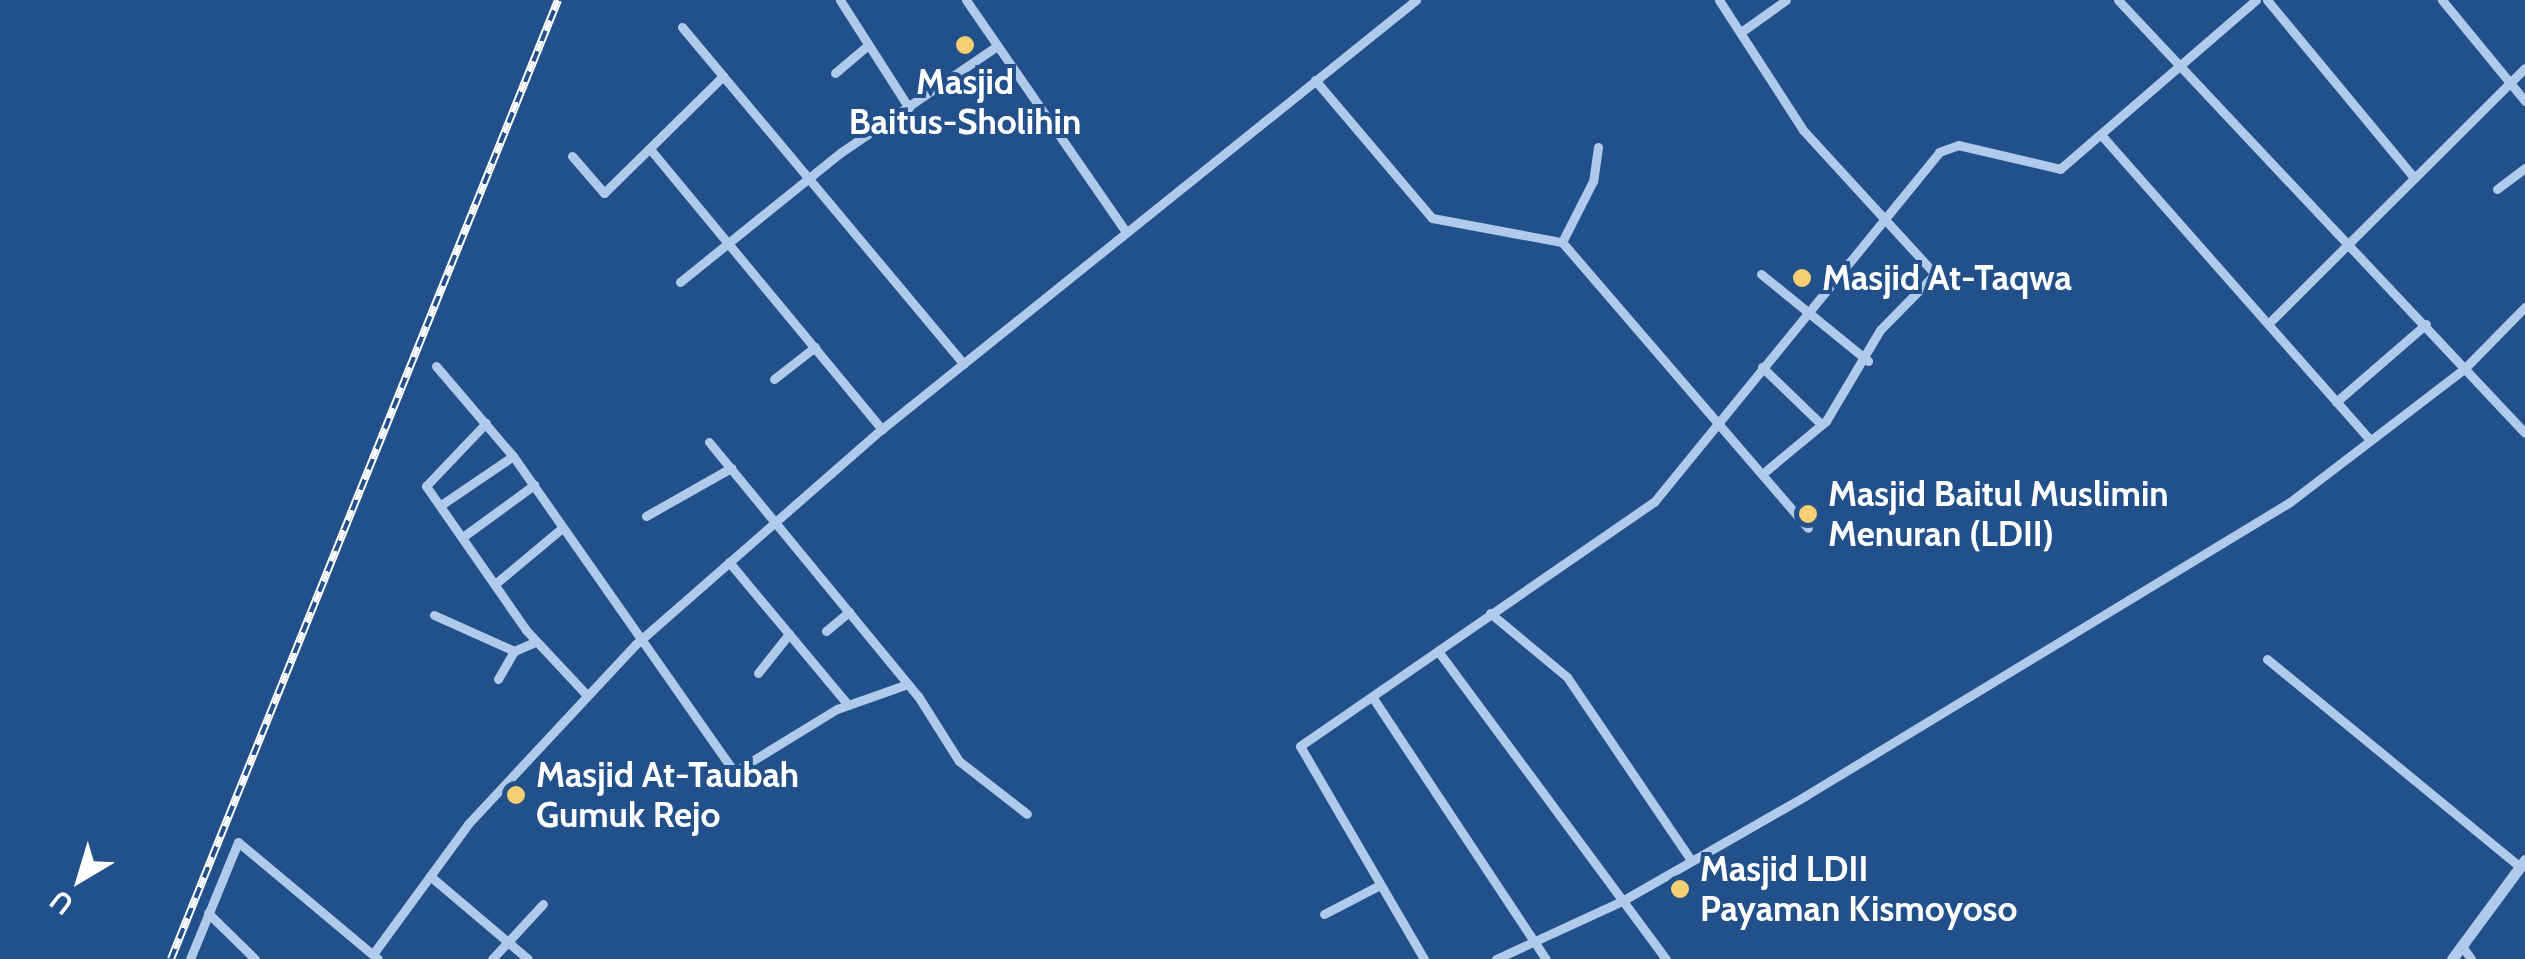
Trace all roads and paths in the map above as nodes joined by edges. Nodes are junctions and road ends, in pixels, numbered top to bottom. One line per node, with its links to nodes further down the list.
1 (840, 0): 12 (street)
2 (966, 0): 13 (street)
3 (1416, 0): 18 (street)
4 (1720, 0): 11 (street)
5 (1786, 0): 11 (street)
6 (2118, 0): 14 (street)
7 (2256, 0): 14 (street)
8 (2267, 0): 28 (street)
9 (2442, 0): 19 (street)
10 (682, 27): 17 (street)
11 (1740, 32): 30 (street)
12 (867, 46): 16 (street); 21 (street)
13 (997, 46): 21 (street); 31 (street)
14 (2178, 66): 22 (street); 32 (street)
15 (2525, 68): 19 (street)
16 (835, 73)
17 (723, 76): 24 (street); 27 (street)
18 (1315, 80): 31 (street); 33 (street)
19 (2509, 83): 20 (street); 28 (street)
20 (2525, 101)
21 (909, 108): 27 (street)
22 (2103, 137): 30 (street); 39 (street)
23 (1598, 147): 33 (street)
24 (650, 150): 25 (street); 34 (street)
25 (572, 156)
26 (2525, 168): 29 (street)
27 (812, 178): 34 (street); 43 (street)
28 (2414, 178): 32 (street)
29 (2497, 190)
30 (1884, 218): 38 (street); 42 (street)
31 (1126, 232): 43 (street)
32 (2350, 241): 39 (street); 40 (street)
33 (1562, 242): 49 (street)
34 (730, 244): 36 (street); 41 (street)
35 (1760, 274): 38 (street)
36 (680, 282)
37 (2525, 306): 46 (street)
38 (1804, 313): 42 (street); 45 (street)
39 (2272, 320): 48 (street)
40 (2426, 324): 46 (street); 48 (street)
41 (815, 347): 47 (street); 52 (street)
42 (1868, 361): 51 (street)
43 (964, 364): 52 (street)
44 (436, 366): 50 (street)
45 (1762, 367): 49 (street); 51 (street)
46 (2465, 368): 53 (street); 54 (street)
47 (774, 379)
48 (2336, 402): 54 (street)
49 (1718, 420): 58 (street); 69 (street)
50 (486, 423): 56 (street); 60 (street)
51 (1822, 425): 58 (street)
52 (882, 429): 62 (street)
53 (2525, 433)
54 (2370, 440): 85 (street)
55 (709, 442): 57 (street)
56 (513, 456): 59 (street); 60 (street)
57 (730, 468): 61 (street); 62 (street)
58 (1767, 470): 64 (street)
59 (534, 486): 63 (street); 65 (street)
60 (441, 505): 65 (street)
61 (646, 516)
62 (775, 522): 66 (street); 68 (street)
63 (562, 528): 67 (street); 74 (street)
64 (1808, 528)
65 (464, 536): 67 (street)
66 (729, 562): 72 (street); 74 (street)
67 (495, 584): 73 (street)
68 (849, 612): 71 (street); 80 (street)
69 (1490, 613): 76 (street); 85 (street)
70 (434, 615): 75 (street)
71 (826, 631)
72 (788, 634): 78 (street); 83 (street)
73 (535, 642): 75 (street); 81 (street)
74 (636, 644): 81 (street); 83 (street)
75 (514, 651): 79 (street)
76 (1438, 651): 82 (street); 89 (street)
77 (2267, 659): 86 (street)
78 (758, 673)
79 (498, 680)
80 (908, 684): 83 (street); 84 (street)
81 (584, 692): 87 (street)
82 (1373, 698): 88 (street); 94 (street)
83 (848, 705)
84 (1027, 814)
85 (1692, 860): 89 (street)
86 (2522, 864): 95 (street)
87 (430, 876): 93 (street); 96 (street)
88 (1380, 884): 92 (street); 101 (street)
89 (1622, 901): 94 (street); 104 (street)
90 (542, 904): 93 (street)
91 (208, 913): 96 (street); 97 (street); 98 (street)
92 (1324, 914)
93 (510, 940): 99 (street); 100 (street)
94 (1536, 942): 102 (street); 103 (street)
95 (2462, 946): 105 (street); 106 (street)
96 (376, 956)
97 (190, 959)
98 (255, 959)
99 (492, 959)
100 (528, 959)
101 (1424, 959)
102 (1496, 959)
103 (1546, 959)
104 (1666, 959)
105 (2452, 959)
106 (2470, 959)

